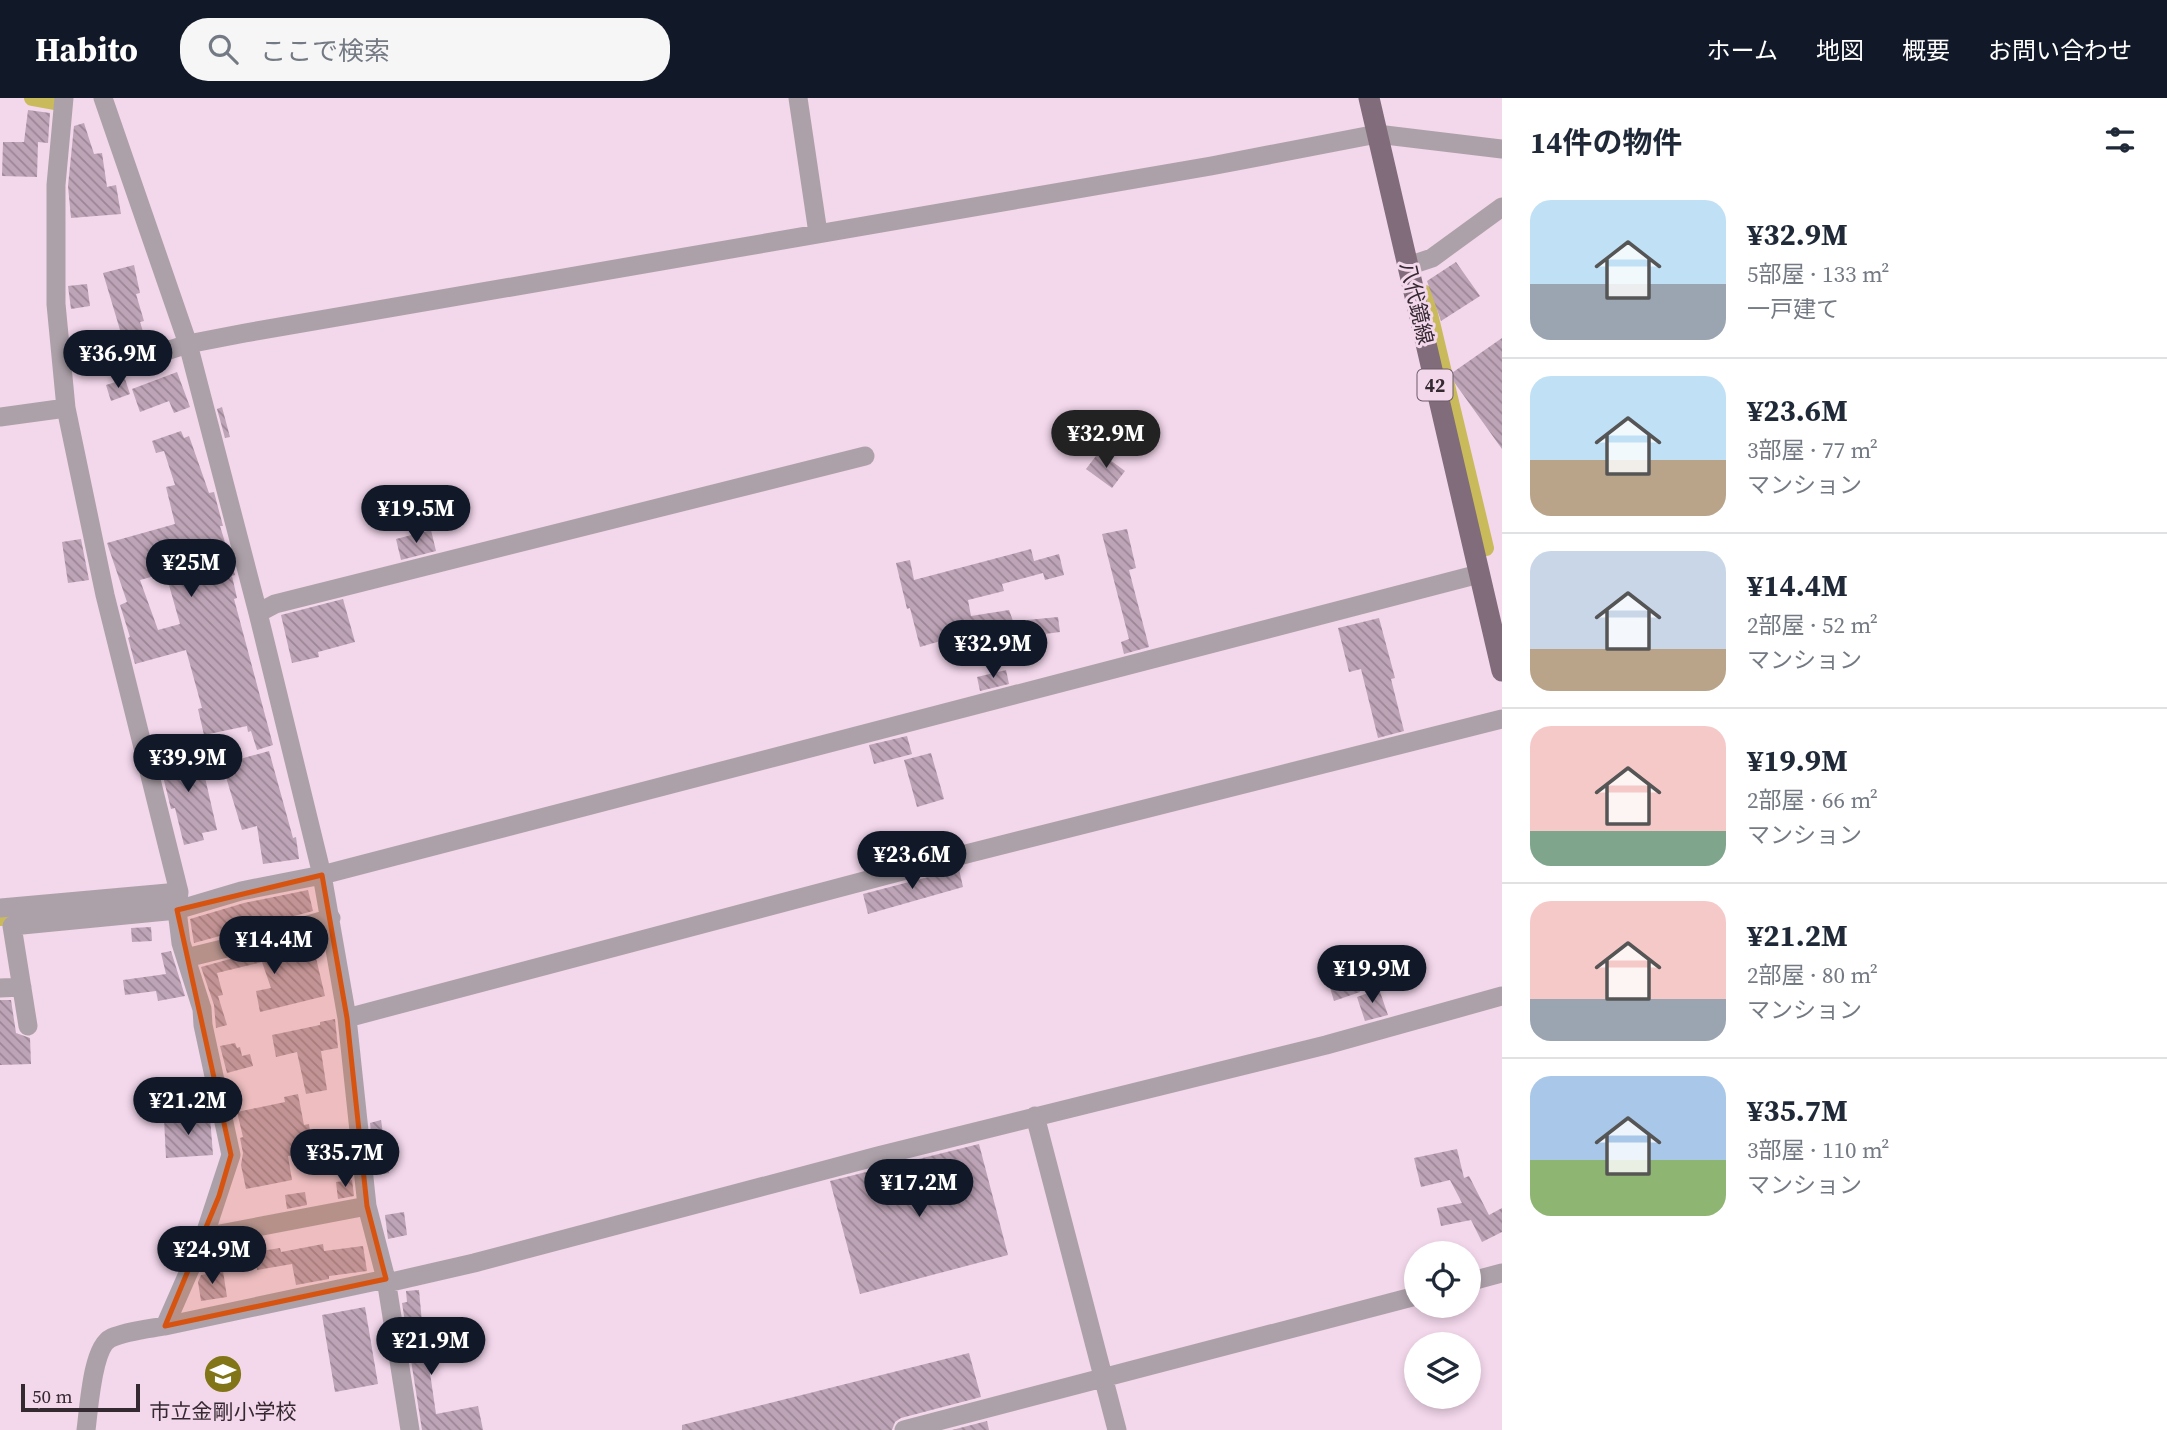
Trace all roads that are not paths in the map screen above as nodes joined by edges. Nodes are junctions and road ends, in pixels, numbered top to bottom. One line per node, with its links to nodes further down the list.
1 (64, 98): 12 (street)
2 (103, 98): 10 (street)
3 (798, 98): 8 (street)
4 (1369, 98): 5 (main road, 八代鏡線 / 42)
5 (1377, 134): 6 (street); 8 (street); 9 (main road, 八代鏡線 / 42)
6 (1502, 149)
7 (1502, 207): 9 (street)
8 (818, 233): 10 (street)
9 (1408, 267): 15 (main road, 八代鏡線 / 42)
10 (188, 344): 11 (street); 16 (street)
11 (126, 363)
12 (66, 408): 13 (street); 21 (street)
13 (0, 417)
14 (865, 456): 16 (street)
15 (1479, 574): 17 (main road, 八代鏡線 / 42); 20 (street)
16 (258, 613): 20 (street)
17 (1497, 628): 18 (main road, 八代鏡線 / 42)
18 (1502, 671)
19 (1502, 719): 28 (street)
20 (322, 875): 21 (street); 23 (street)
21 (178, 901): 22 (street); 24 (street); 25 (street)
22 (0, 908)
23 (331, 918): 24 (street); 28 (street)
24 (186, 958): 32 (street)
25 (22, 987): 26 (street); 29 (street)
26 (0, 988)
27 (1502, 996): 30 (street)
28 (347, 1018): 31 (street)
29 (28, 1026)
30 (1035, 1116): 35 (street); 38 (street)
31 (367, 1206): 32 (street); 35 (street)
32 (204, 1237): 37 (street)
33 (1502, 1273): 34 (street)
34 (1481, 1279)
35 (387, 1281): 37 (street); 40 (street)
36 (1404, 1299): 38 (street)
37 (165, 1326): 39 (street)
38 (1104, 1379): 41 (street); 42 (street)
39 (86, 1430)
40 (410, 1430)
41 (904, 1430)
42 (1117, 1430)

